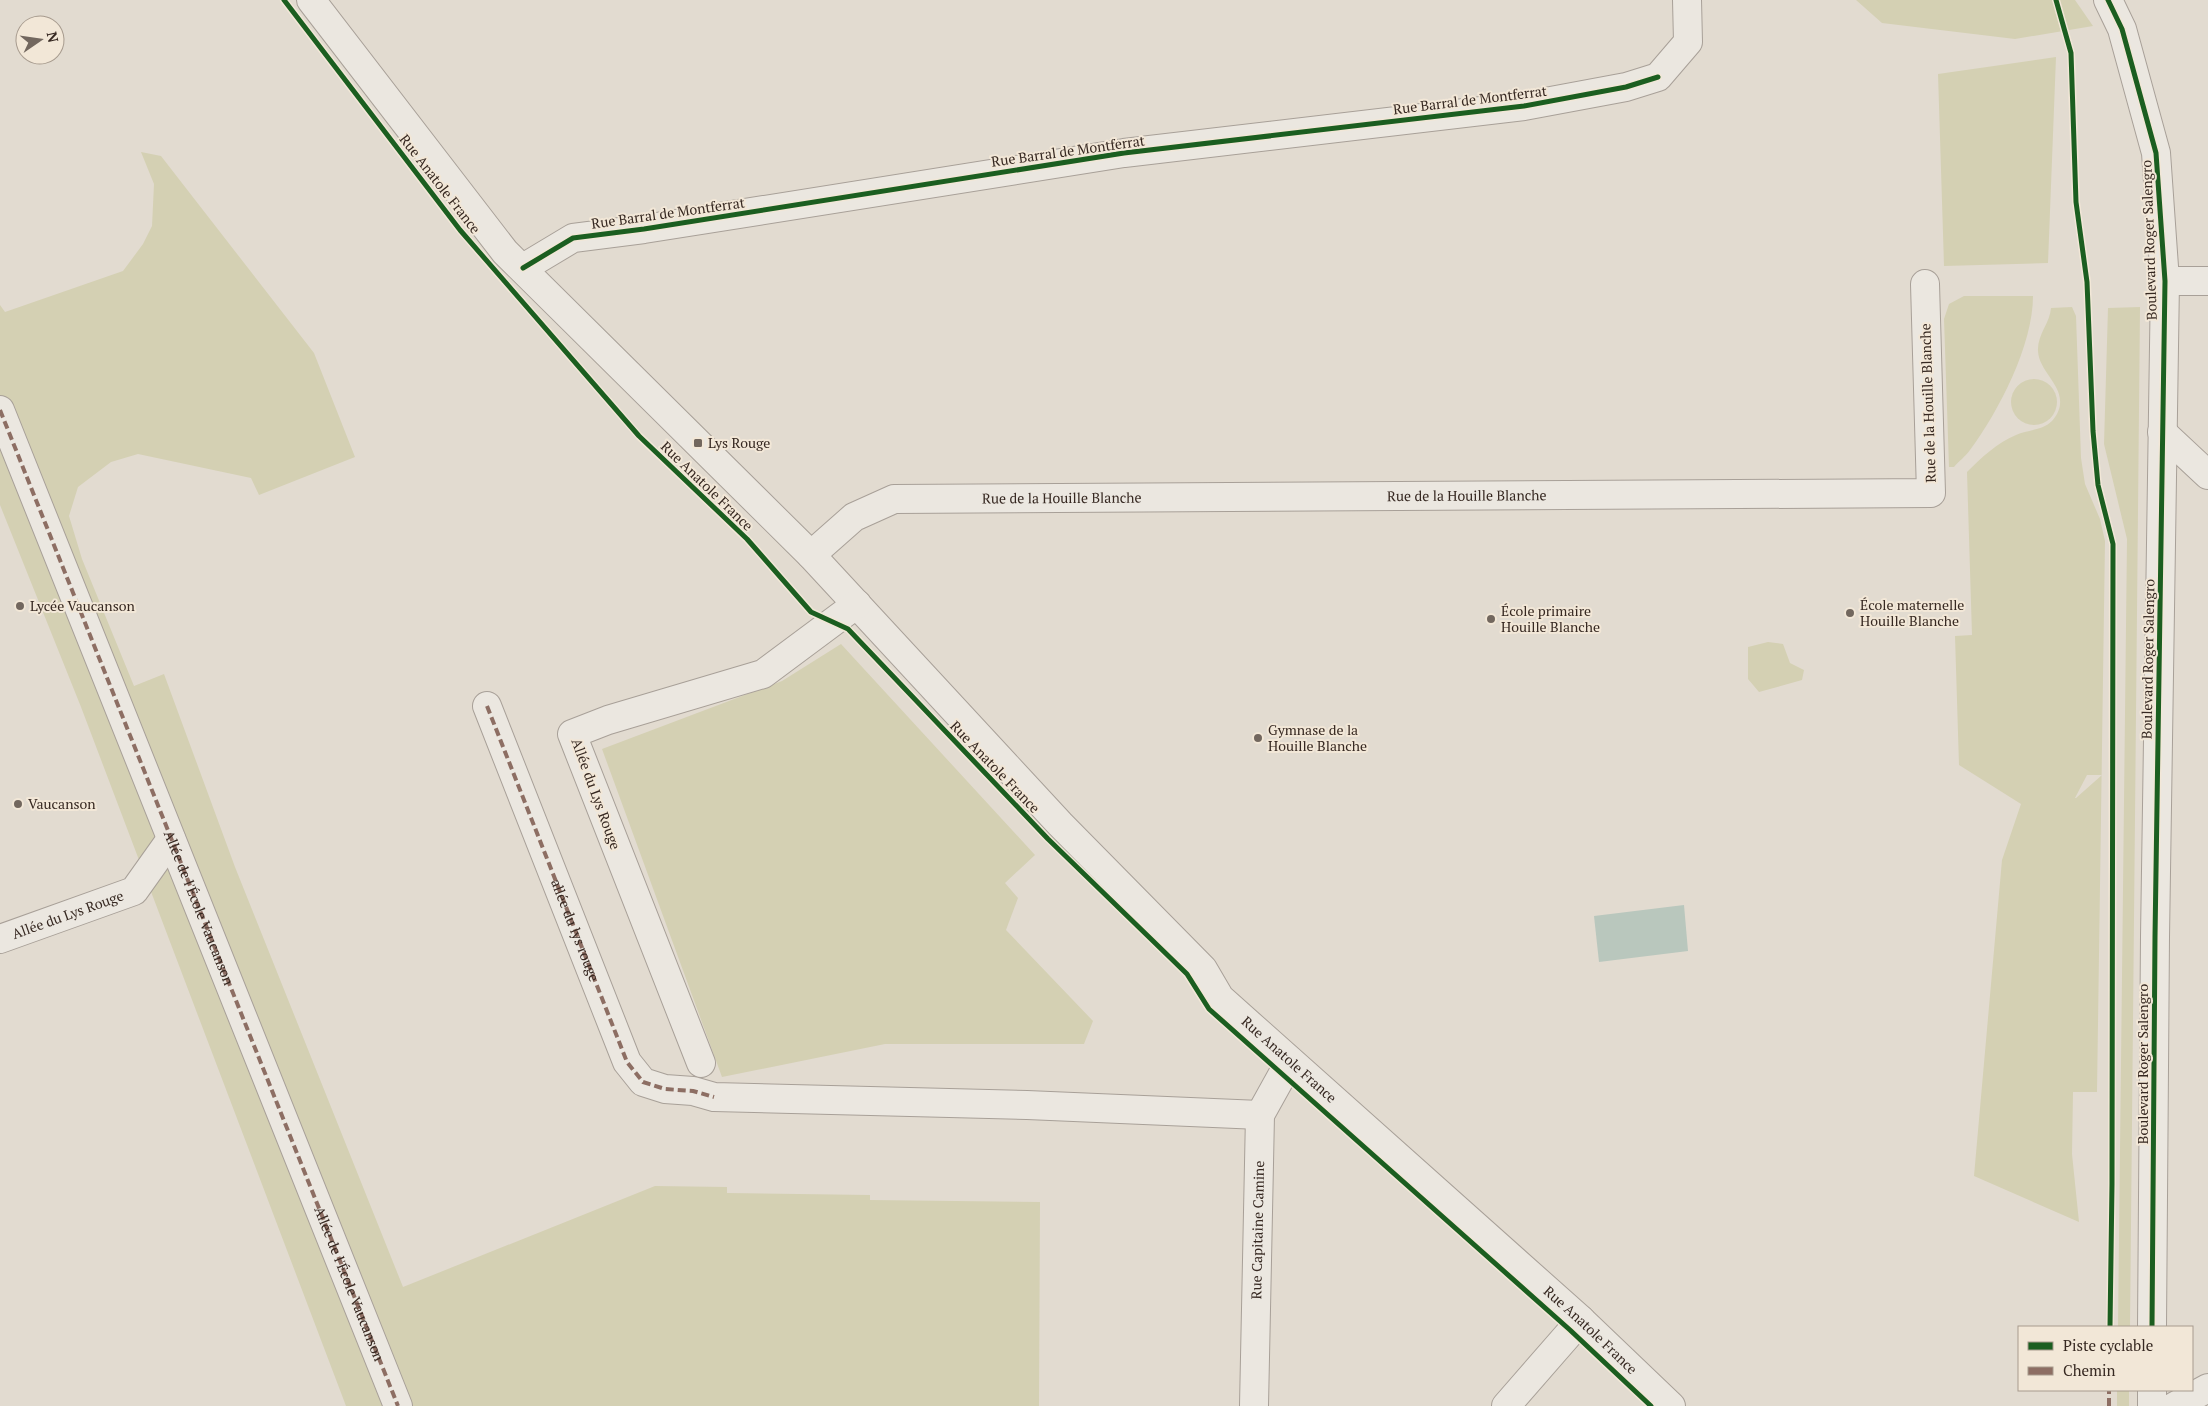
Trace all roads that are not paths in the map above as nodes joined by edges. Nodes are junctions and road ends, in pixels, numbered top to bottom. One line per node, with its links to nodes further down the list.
1 (310, 0): 4 (street, Rue Anatole France)
2 (1687, 0): 4 (street, Rue Barral de Montferrat)
3 (2108, 0): 5 (street, Boulevard Roger Salengro)
4 (523, 268): 11 (street, Rue Anatole France)
5 (2165, 281): 6 (street); 9 (street, Boulevard Roger Salengro)
6 (2208, 281)
7 (1925, 284): 11 (street, Rue de la Houille Blanche)
8 (0, 410): 14 (street, Allée de l'École Vaucanson)
9 (2162, 432): 10 (street); 20 (street, Boulevard Roger Salengro)
10 (2208, 475)
11 (811, 555): 12 (street, Rue Anatole France)
12 (857, 604): 16 (street, Rue Anatole France); 17 (street, Allée du Lys Rouge)
13 (487, 706): 18 (street, allée du lys rouge)
14 (171, 839): 15 (street, Allée du Lys Rouge); 23 (street, Allée de l'École Vaucanson)
15 (0, 940)
16 (1290, 1061): 18 (street, Rue Capitaine Camine); 19 (street, Rue Anatole France)
17 (701, 1063)
18 (1260, 1115): 24 (street, Rue Capitaine Camine)
19 (1581, 1320): 25 (street); 26 (street, Rue Anatole France)
20 (2152, 1326)
21 (2208, 1388): 28 (street)
22 (2152, 1391): 27 (street)
23 (398, 1406)
24 (1254, 1406)
25 (1506, 1406)
26 (1671, 1406)
27 (2152, 1406)
28 (2175, 1406)

